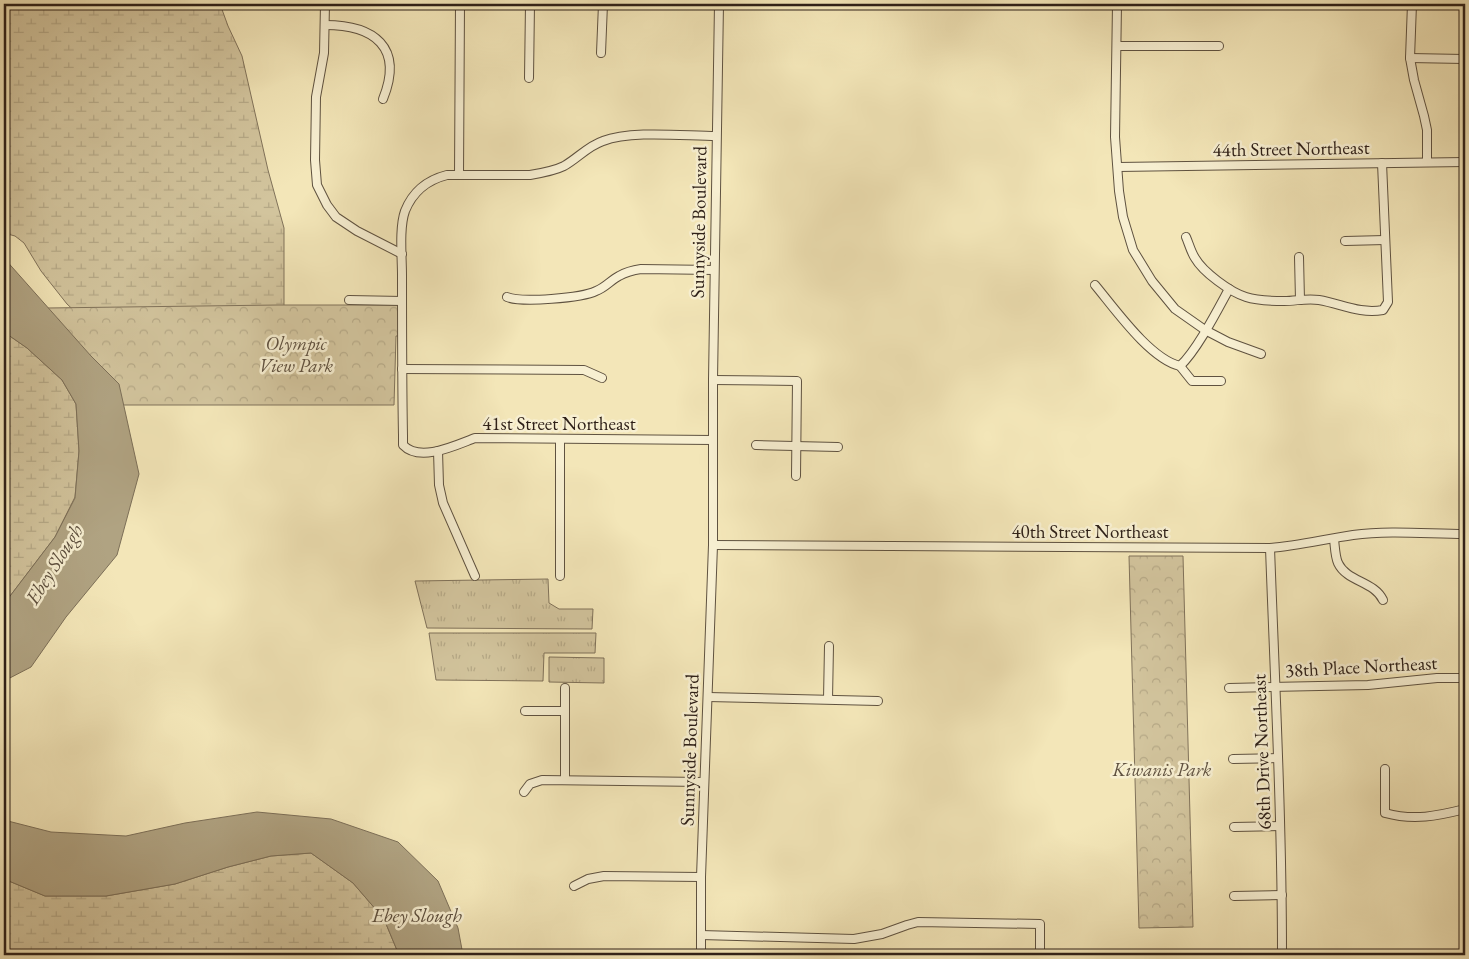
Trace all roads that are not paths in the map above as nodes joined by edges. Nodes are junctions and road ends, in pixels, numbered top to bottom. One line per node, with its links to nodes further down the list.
1 (325, 4): 8 (street)
2 (460, 4): 21 (street)
3 (530, 4): 14 (street)
4 (603, 4): 11 (street)
5 (719, 4): 16 (street, Sunnyside Boulevard)
6 (1117, 4): 9 (street)
7 (1412, 4): 12 (street)
8 (325, 26): 15 (street); 25 (street)
9 (1117, 46): 10 (street); 20 (street)
10 (1219, 46)
11 (601, 53)
12 (1410, 58): 13 (street); 17 (street)
13 (1464, 59)
14 (529, 78)
15 (383, 99)
16 (716, 136): 21 (street); 27 (street, Sunnyside Boulevard)
17 (1427, 162): 18 (street, 44th Street Northeast); 19 (street, 44th Street Northeast)
18 (1465, 162)
19 (1382, 163): 20 (street, 44th Street Northeast); 23 (street)
20 (1118, 167): 34 (street)
21 (459, 175): 25 (street)
22 (1186, 237): 29 (street)
23 (1385, 240): 24 (street); 32 (street)
24 (1345, 241)
25 (402, 254): 33 (street)
26 (1299, 257): 32 (street)
27 (714, 270): 30 (street); 39 (street, Sunnyside Boulevard)
28 (1095, 285): 36 (street)
29 (1229, 289): 32 (street); 34 (street)
30 (507, 297)
31 (349, 300): 33 (street)
32 (1300, 300)
33 (402, 301): 37 (street)
34 (1205, 330): 35 (street); 36 (street)
35 (1261, 354)
36 (1180, 366): 40 (street)
37 (402, 369): 38 (street); 46 (street, 41st Street Northeast)
38 (602, 378)
39 (713, 380): 42 (street, Sunnyside Boulevard); 44 (street)
40 (1220, 381)
41 (560, 439): 42 (street, 41st Street Northeast); 46 (street, 41st Street Northeast); 53 (street)
42 (713, 440): 50 (street, Sunnyside Boulevard)
43 (756, 445): 44 (street)
44 (796, 446): 45 (street); 47 (street)
45 (838, 447)
46 (438, 451): 52 (street)
47 (796, 476)
48 (1465, 534): 49 (street, 40th Street Northeast)
49 (1334, 539): 51 (street, 40th Street Northeast); 54 (street)
50 (713, 545): 51 (street, 40th Street Northeast); 60 (street, Sunnyside Boulevard)
51 (1270, 548): 57 (street, 68th Drive Northeast)
52 (475, 576)
53 (560, 576)
54 (1383, 600)
55 (829, 646): 61 (street)
56 (1465, 678): 57 (street, 38th Place Northeast)
57 (1275, 687): 59 (street, 38th Place Northeast); 65 (street, 68th Drive Northeast)
58 (565, 688): 64 (street)
59 (1229, 688)
60 (708, 697): 61 (street); 69 (street, Sunnyside Boulevard)
61 (828, 699): 62 (street)
62 (878, 701)
63 (525, 711): 64 (street)
64 (565, 711): 68 (street)
65 (1278, 758): 66 (street); 72 (street, 68th Drive Northeast)
66 (1233, 759)
67 (1386, 769): 71 (street)
68 (565, 780): 69 (street); 70 (street)
69 (704, 782): 74 (street, Sunnyside Boulevard)
70 (524, 792)
71 (1465, 808)
72 (1280, 826): 73 (street); 76 (street, 68th Drive Northeast)
73 (1234, 827)
74 (701, 877): 75 (street); 78 (street, Sunnyside Boulevard)
75 (574, 886)
76 (1282, 895): 77 (street); 81 (street, 68th Drive Northeast)
77 (1234, 896)
78 (701, 935): 79 (street, Sunnyside Boulevard); 80 (street)
79 (701, 955)
80 (1040, 955)
81 (1282, 955)

